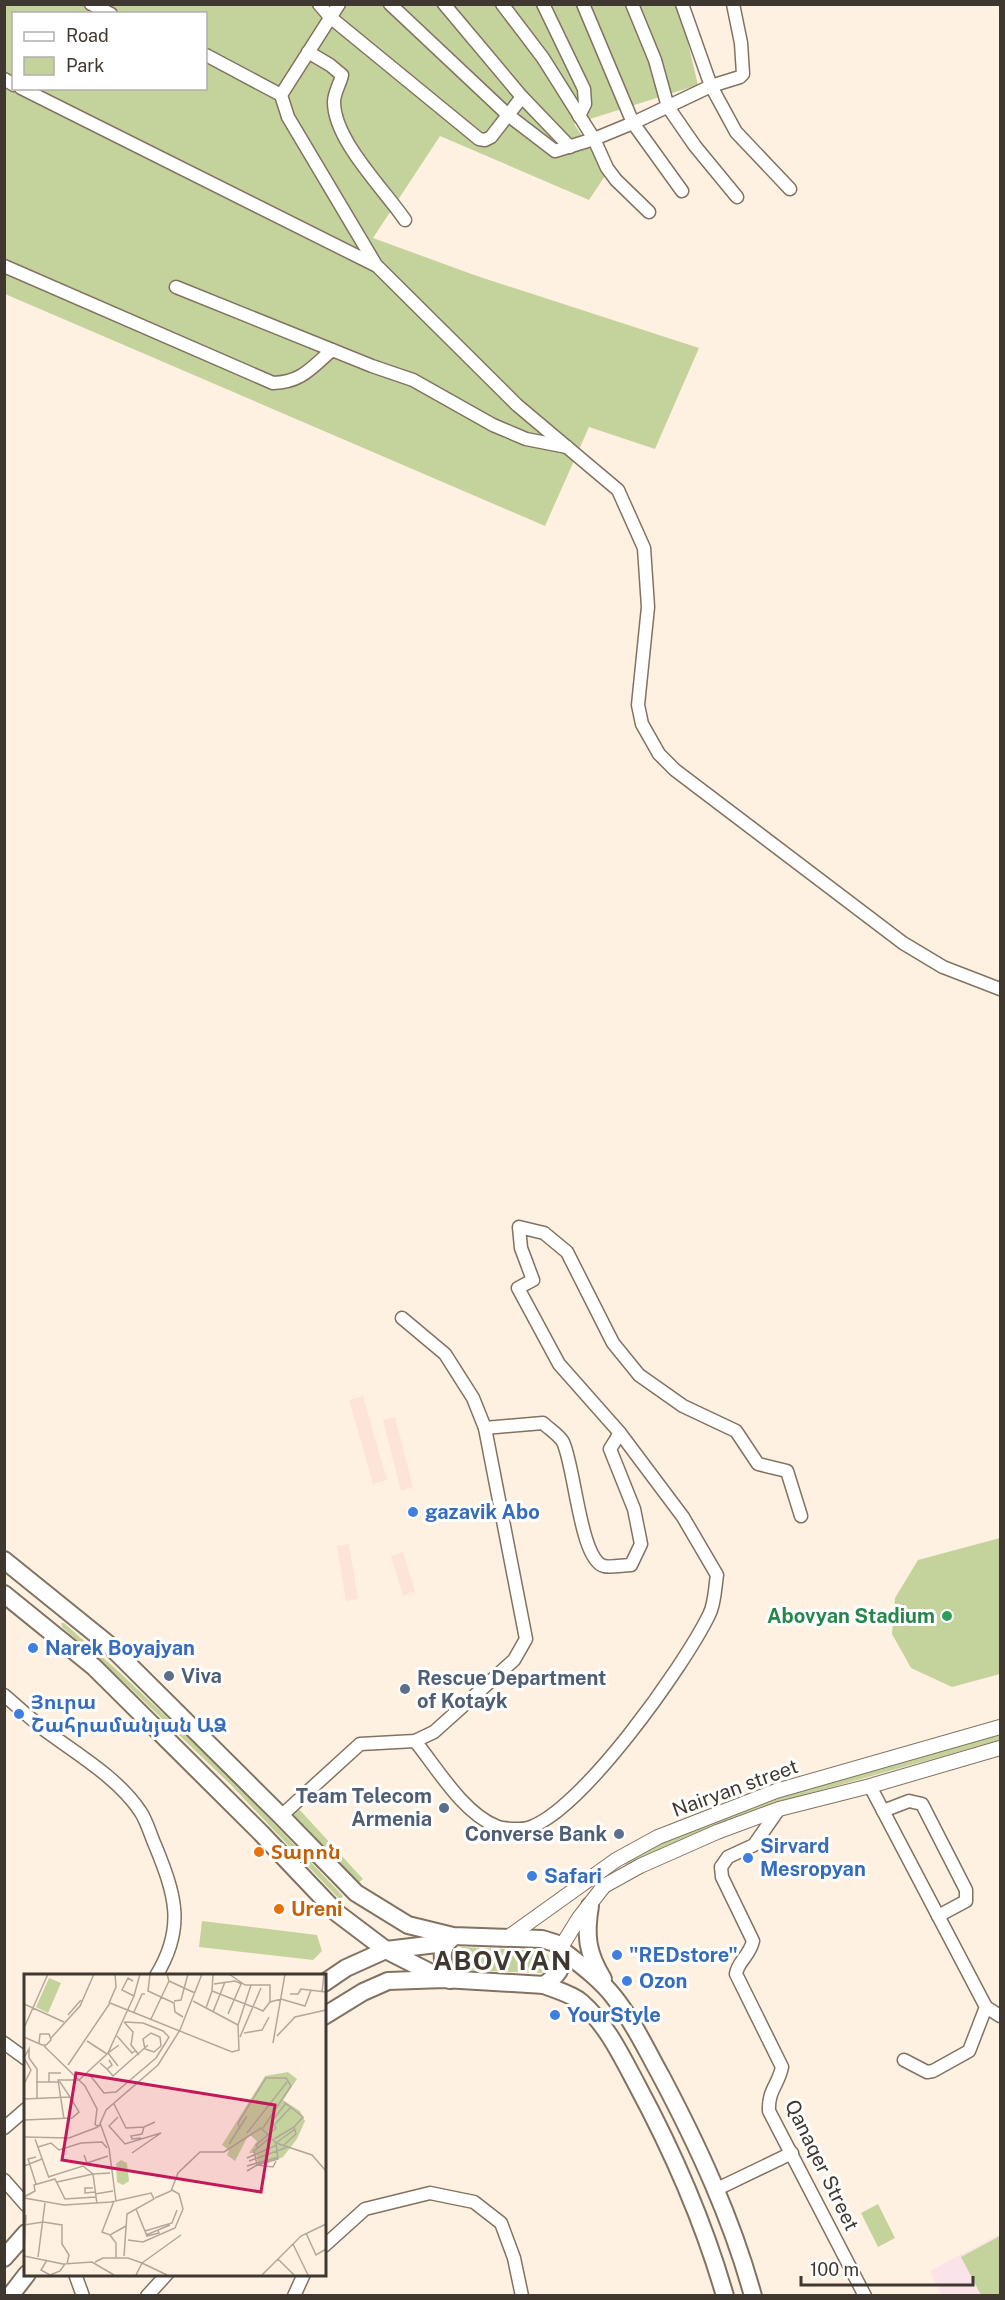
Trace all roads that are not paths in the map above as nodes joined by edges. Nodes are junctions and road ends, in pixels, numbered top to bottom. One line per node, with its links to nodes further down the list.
1 (91, 4): 12 (street)
2 (319, 4): 13 (street)
3 (339, 4): 13 (street)
4 (390, 4): 21 (street)
5 (444, 4): 19 (street)
6 (502, 4): 22 (street)
7 (543, 4): 22 (street)
8 (583, 4): 23 (street)
9 (632, 4): 20 (street)
10 (682, 4): 16 (street)
11 (732, 4): 16 (street)
12 (107, 12)
13 (330, 17): 14 (street); 21 (street)
14 (308, 52): 18 (street); 30 (street)
15 (207, 56): 18 (street)
16 (711, 86): 20 (street); 26 (street)
17 (25, 90): 31 (street)
18 (281, 95): 31 (street)
19 (522, 98): 21 (street); 25 (street)
20 (668, 107): 23 (street); 28 (street)
21 (508, 115): 25 (street)
22 (579, 116): 24 (street)
23 (633, 123): 24 (street); 27 (street)
24 (594, 139): 25 (street); 29 (street)
25 (570, 147)
26 (790, 189)
27 (682, 191)
28 (737, 197)
29 (649, 212)
30 (405, 220)
31 (376, 265): 35 (street)
32 (4, 266): 34 (street)
33 (176, 287): 34 (street)
34 (332, 350): 35 (street)
35 (568, 447): 36 (street)
36 (1000, 989)
37 (402, 1318): 38 (street)
38 (485, 1428): 39 (street); 45 (street)
39 (620, 1433): 40 (street); 45 (street)
40 (801, 1516)
41 (4, 1560): 50 (main road)
42 (4, 1594): 56 (main road)
43 (4, 1695): 57 (street)
44 (1000, 1727): 53 (street, Nairyan street)
45 (415, 1741): 50 (street)
46 (1000, 1748): 47 (street, Nairyan street)
47 (870, 1786): 48 (street, Nairyan street); 49 (street)
48 (779, 1809): 51 (street, Nairyan street); 70 (street, Qanaqer Street)
49 (883, 1811): 52 (street); 52 (street)
50 (281, 1816): 54 (main road)
51 (590, 1906): 55 (street, Nairyan street); 61 (main road)
52 (938, 1916): 62 (street)
53 (507, 1938): 54 (main road); 55 (main road)
54 (449, 1940): 56 (main road); 58 (main road)
55 (562, 1949): 60 (main road); 61 (main road)
56 (386, 1950): 58 (main road); 59 (main road)
57 (157, 1974)
58 (447, 1979): 60 (main road); 63 (main road)
59 (326, 1982)
60 (544, 1985): 86 (main road)
61 (613, 1995): 72 (main road)
62 (986, 2007): 64 (street); 67 (street)
63 (326, 2015)
64 (1000, 2016)
65 (4, 2043): 66 (street)
66 (24, 2058)
67 (904, 2060)
68 (24, 2111): 69 (street)
69 (4, 2128)
70 (792, 2152): 72 (street); 88 (street, Qanaqer Street)
71 (4, 2180): 73 (street)
72 (714, 2190): 87 (main road)
73 (24, 2203)
74 (24, 2235): 76 (main road)
75 (326, 2244): 85 (street)
76 (4, 2258)
77 (25, 2276): 81 (main road)
78 (76, 2276): 82 (street)
79 (165, 2276): 83 (street)
80 (303, 2276): 84 (street)
81 (10, 2295)
82 (84, 2295)
83 (147, 2295)
84 (294, 2295)
85 (522, 2295)
86 (725, 2295)
87 (753, 2295)
88 (865, 2295)

